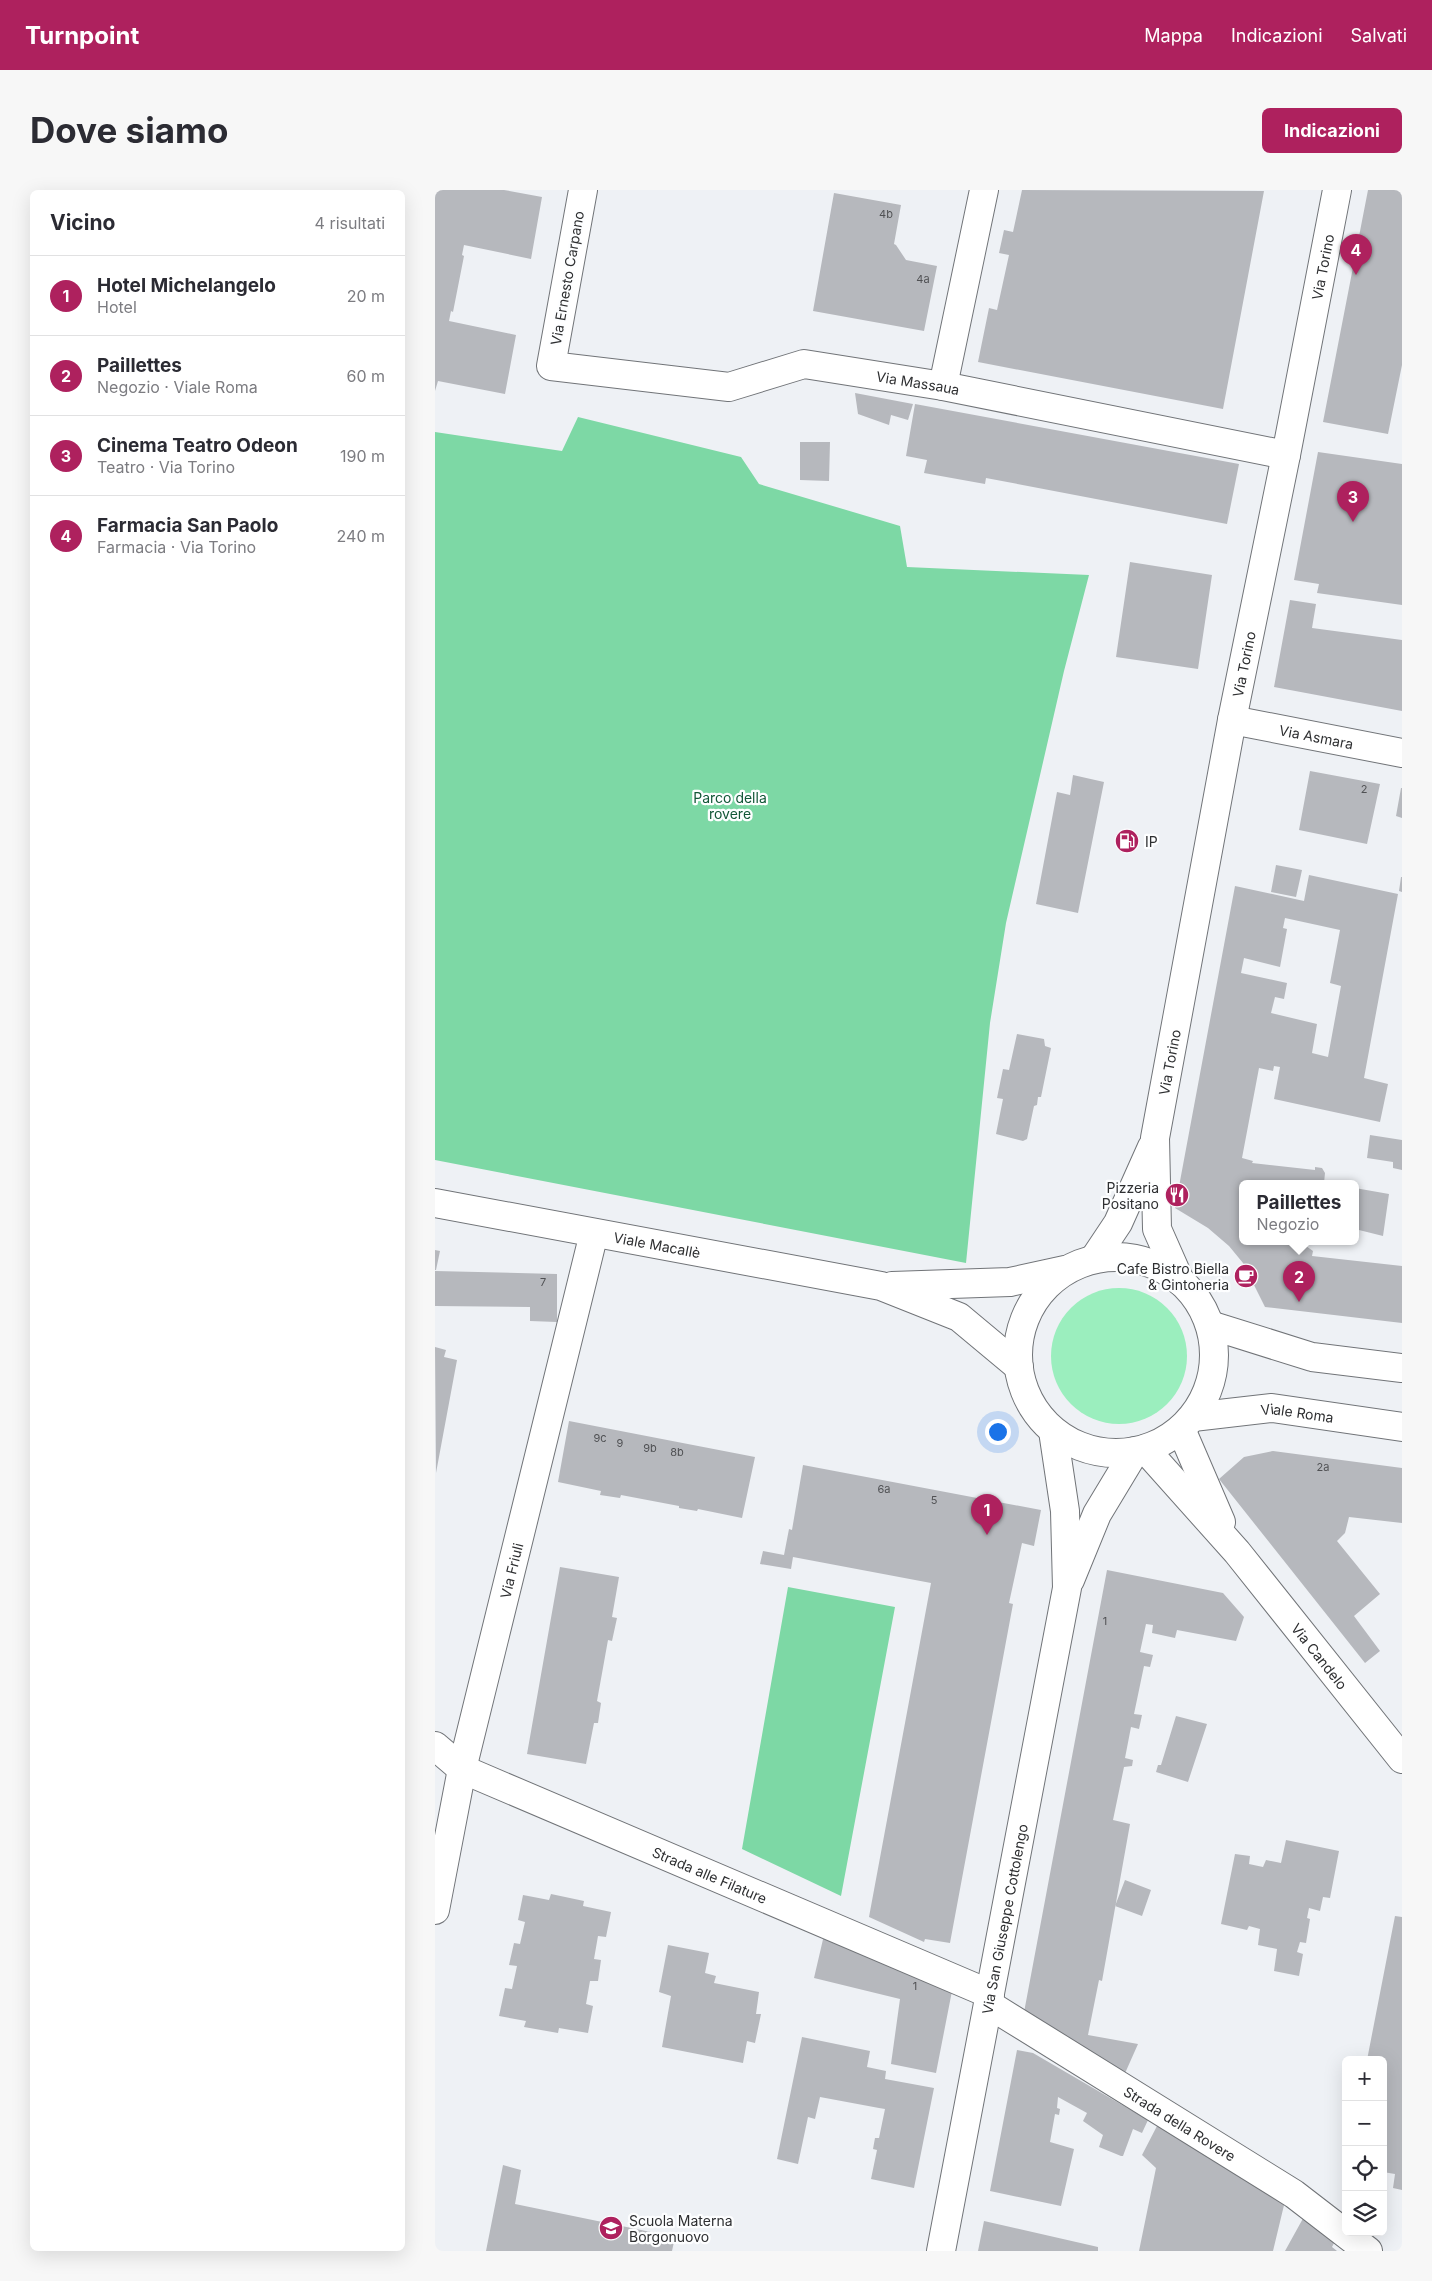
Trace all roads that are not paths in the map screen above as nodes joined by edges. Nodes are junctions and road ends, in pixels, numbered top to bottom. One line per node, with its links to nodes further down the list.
1 (583, 190): 4 (street, Via Ernesto Carpano)
2 (984, 190): 5 (street)
3 (1337, 190): 6 (street, Via Torino)
4 (551, 366): 5 (street, Via Massaua)
5 (943, 386): 6 (street, Via Massaua)
6 (1286, 455): 7 (street, Via Torino)
7 (1232, 720): 8 (street, Via Asmara); 9 (street, Via Torino)
8 (1402, 753)
9 (1155, 1138): 12 (street, Via Torino); 13 (street, Via Torino)
10 (435, 1204): 11 (street, Viale Macallè)
11 (594, 1234): 14 (street, Viale Macallè); 26 (street, Via Friuli)
12 (1082, 1264): 13 (street, Viale Macallè); 14 (street, Viale Macallè); 16 (street)
13 (1180, 1281): 15 (street)
14 (881, 1286): 16 (street, Viale Macallè)
15 (1210, 1325): 17 (street); 18 (street)
16 (1019, 1367): 20 (street)
17 (1402, 1368)
18 (1187, 1423): 19 (street, Viale Roma); 21 (street); 22 (street, Via Candelo)
19 (1402, 1426)
20 (1053, 1431): 21 (street); 23 (street, Via San Giuseppe Cottolengo)
21 (1140, 1450): 22 (street, Via Candelo); 23 (street, Via San Giuseppe Cottolengo)
22 (1237, 1552): 25 (street, Via Candelo)
23 (1067, 1588): 28 (street, Via San Giuseppe Cottolengo)
24 (435, 1746): 26 (street, Strada alle Filature)
25 (1402, 1759)
26 (461, 1769): 27 (street, Via Friuli); 28 (street, Strada alle Filature)
27 (435, 1910)
28 (989, 1999): 29 (street, Via San Giuseppe Cottolengo); 30 (street, Strada della Rovere)
29 (941, 2251)
30 (1368, 2251)

